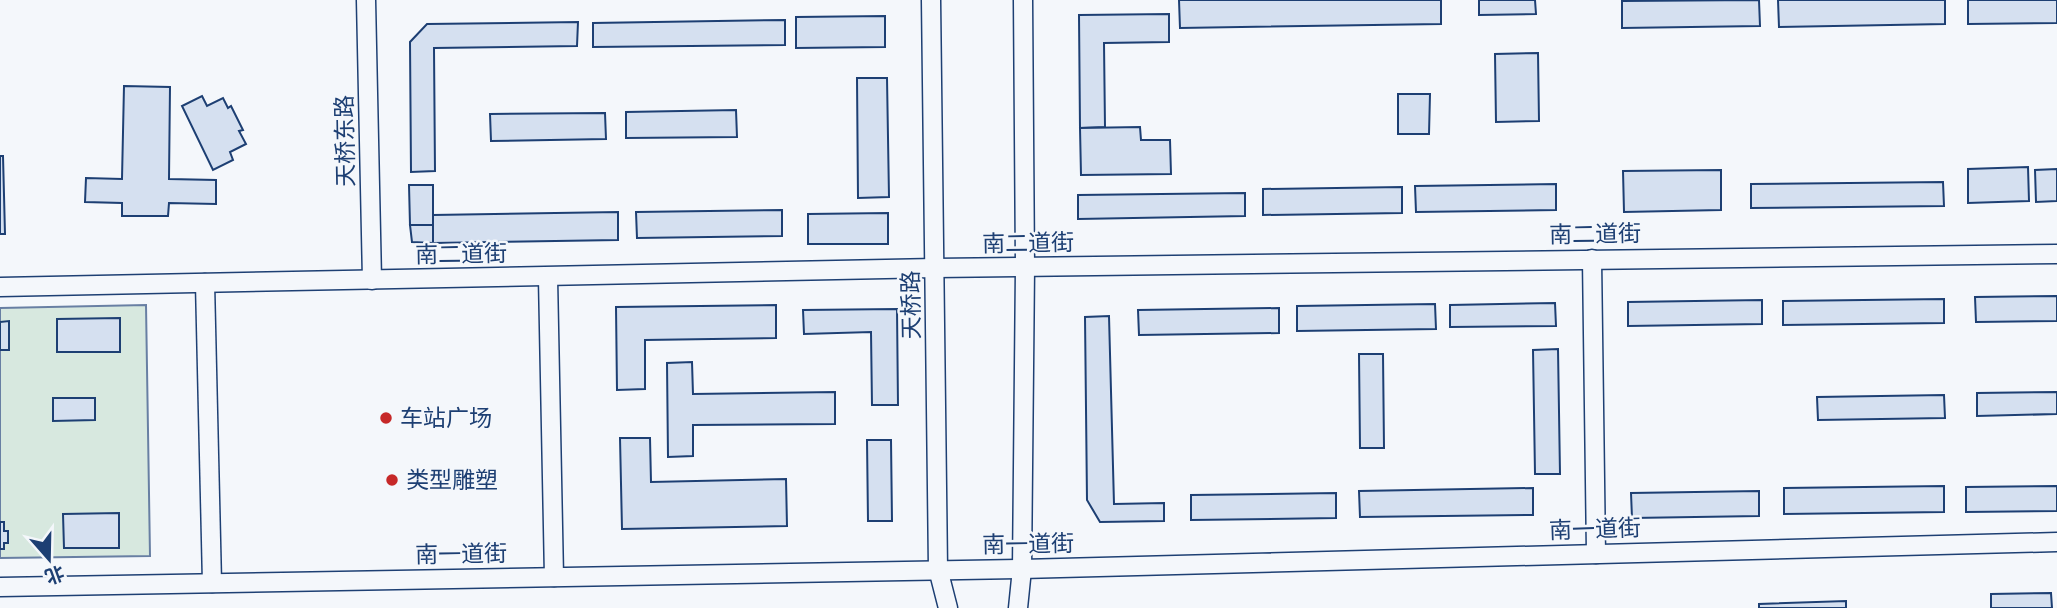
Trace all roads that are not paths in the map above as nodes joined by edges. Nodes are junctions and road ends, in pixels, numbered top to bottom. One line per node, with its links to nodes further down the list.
1 (366, 0): 9 (street, 天桥东路)
2 (931, 0): 7 (street, 天桥路)
3 (1023, 0): 6 (street)
4 (2057, 254): 5 (street, 南二道街)
5 (1592, 258): 6 (street, 南二道街); 13 (street)
6 (1025, 267): 7 (street, 南二道街); 15 (street)
7 (935, 268): 8 (street, 南二道街); 14 (street, 天桥路)
8 (548, 278): 9 (street, 南二道街); 16 (street)
9 (372, 280): 10 (street, 南二道街)
10 (205, 283): 11 (street, 南二道街); 17 (street)
11 (0, 287)
12 (2057, 542): 13 (street, 南一道街)
13 (1596, 554): 15 (street, 南一道街)
14 (938, 569): 15 (street, 南一道街); 16 (street, 南一道街); 19 (street, 天桥路)
15 (1023, 569): 20 (street)
16 (554, 577): 17 (street, 南一道街)
17 (212, 583): 18 (street, 南一道街)
18 (0, 587)
19 (948, 608)
20 (1018, 608)

